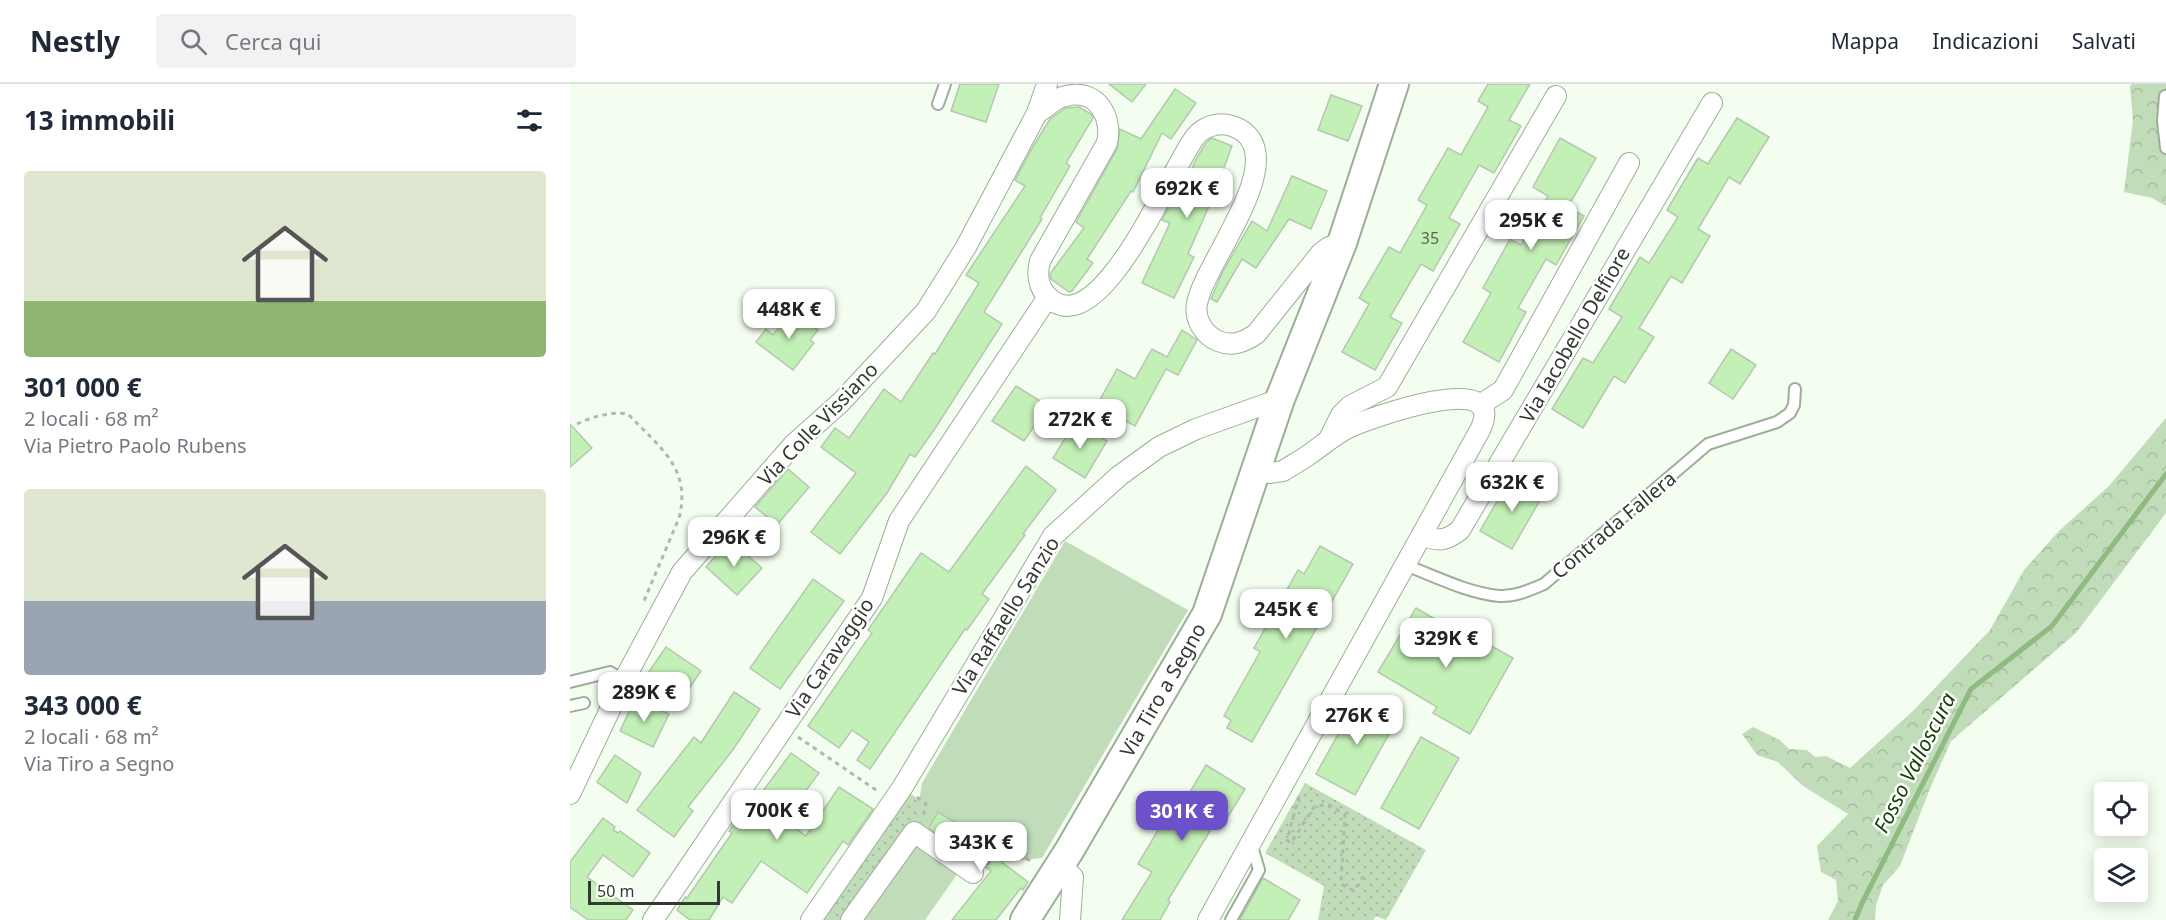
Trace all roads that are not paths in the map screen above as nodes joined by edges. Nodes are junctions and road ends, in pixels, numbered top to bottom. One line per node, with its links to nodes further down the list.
1 (945, 84): 7 (lane)
2 (1047, 84): 8 (street, Via Colle Vissiano)
3 (1394, 84): 11 (main road, Via Tiro a Segno)
4 (1556, 96): 16 (street)
5 (2165, 96): 9 (lane)
6 (1712, 103): 18 (street, Via Iacobello Delfiore)
7 (938, 104)
8 (1037, 113): 12 (street); 20 (street, Via Colle Vissiano)
9 (2166, 148)
10 (1629, 163): 15 (street)
11 (1342, 243): 12 (street); 14 (main road, Via Tiro a Segno)
12 (1048, 297): 28 (street, Via Caravaggio)
13 (1795, 389): 19 (lane, Contrada Fallera)
14 (1280, 399): 17 (main road, Via Tiro a Segno); 29 (street, Via Raffaello Sanzio)
15 (1480, 405): 16 (street); 18 (street)
16 (1327, 441): 17 (street)
17 (1256, 469): 26 (main road, Via Tiro a Segno)
18 (1422, 535): 19 (street)
19 (1405, 565): 25 (street)
20 (624, 680): 21 (lane); 24 (street, Via Colle Vissiano)
21 (570, 682)
22 (584, 703): 23 (lane)
23 (570, 706)
24 (570, 794)
25 (1251, 843): 33 (street); 34 (lane)
26 (1049, 865): 31 (main road, Via Tiro a Segno); 32 (street)
27 (973, 873): 30 (street)
28 (653, 920)
29 (811, 920)
30 (851, 920)
31 (1025, 920)
32 (1070, 920)
33 (1208, 920)
34 (1232, 920)

